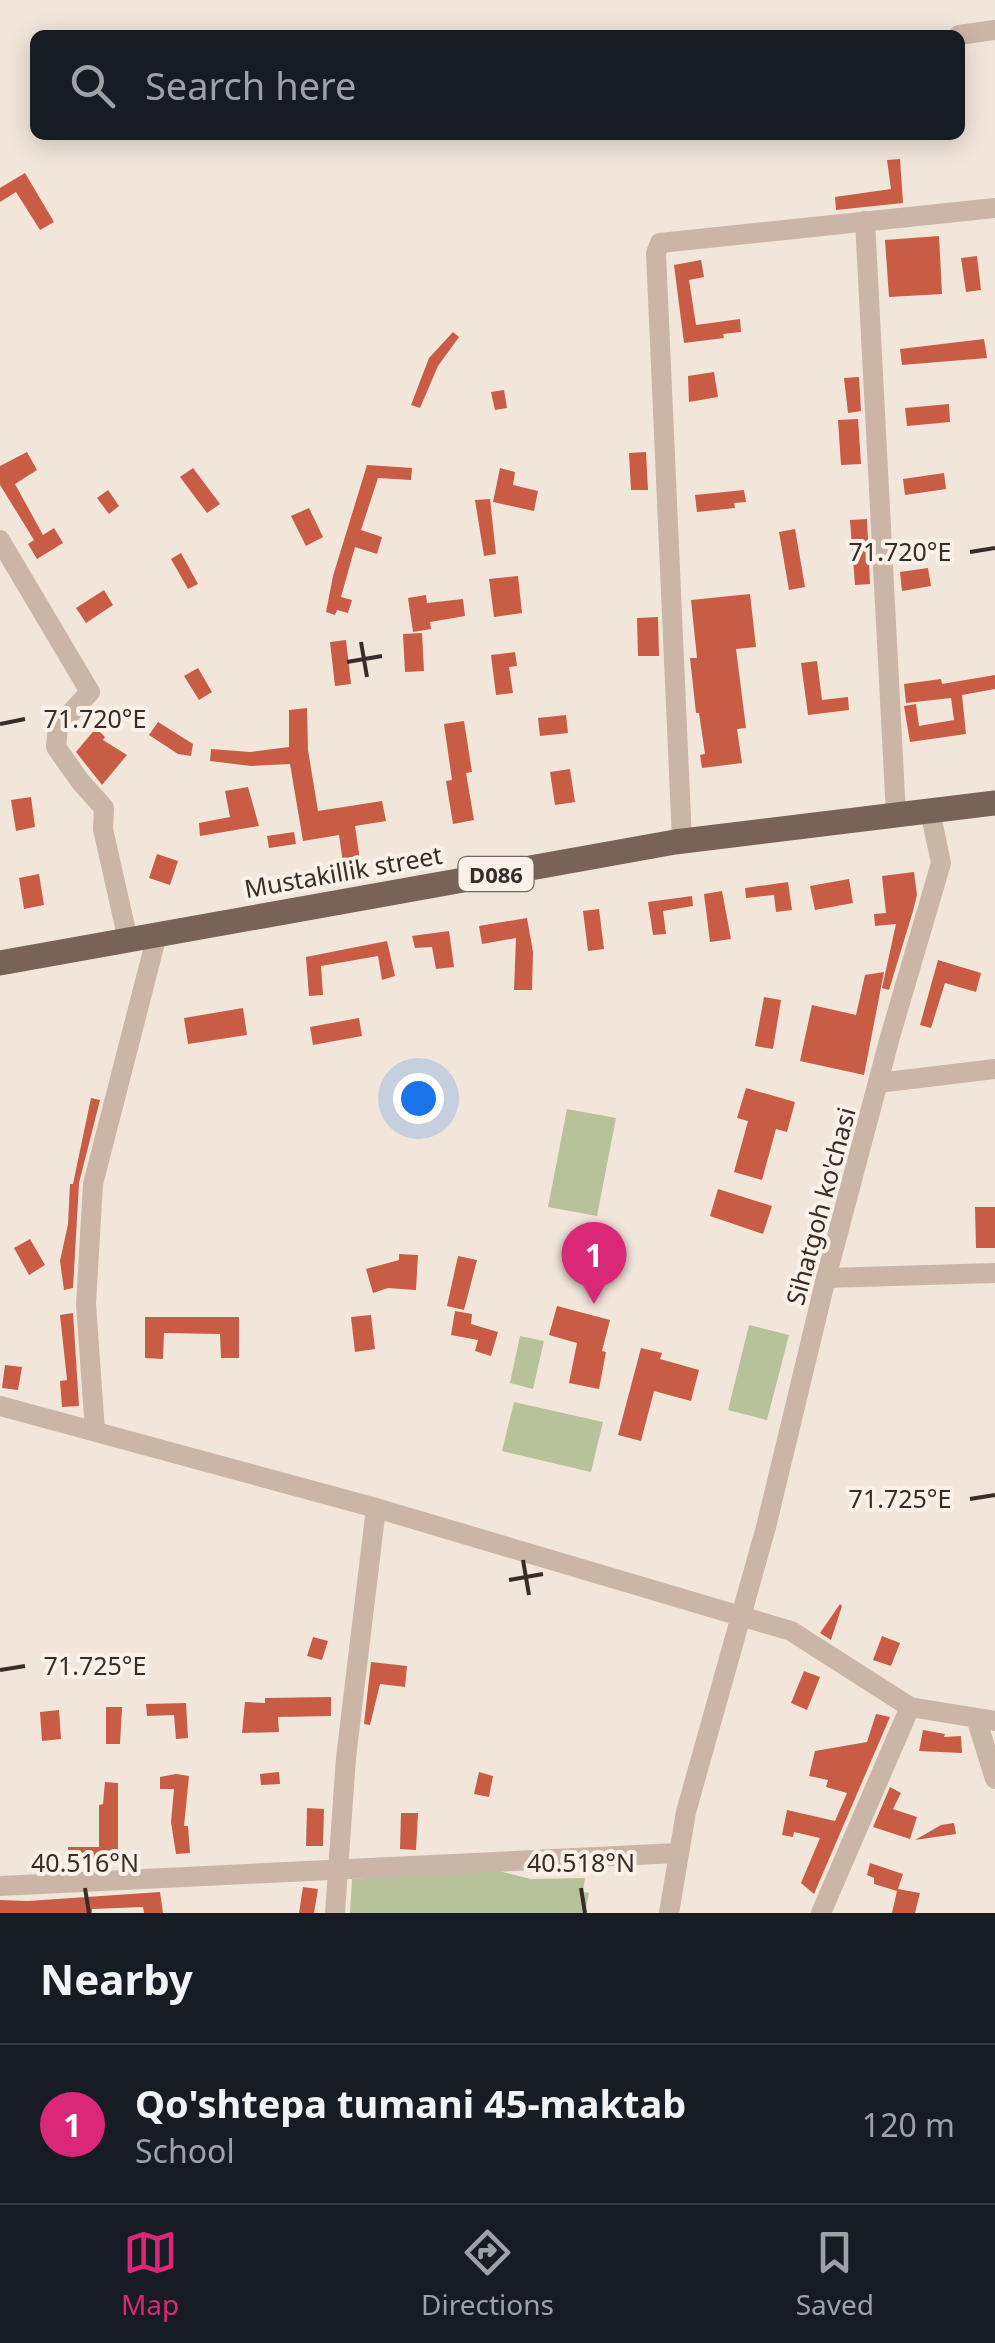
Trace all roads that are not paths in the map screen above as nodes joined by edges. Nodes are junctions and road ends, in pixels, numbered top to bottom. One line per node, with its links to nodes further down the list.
1 (995, 30): 2 (street)
2 (965, 34)
3 (995, 208): 4 (street)
4 (866, 221): 8 (street); 9 (street)
5 (0, 540): 11 (street)
6 (995, 802): 7 (main road, Mustakillik street / D086)
7 (930, 811): 8 (main road, Mustakillik street / D086); 14 (street, Sihatgoh ko'chasi)
8 (896, 815): 9 (main road, Mustakillik street / D086)
9 (682, 842): 10 (main road, Mustakillik street / D086)
10 (158, 935): 11 (main road, Mustakillik street / D086); 18 (street)
11 (128, 940): 12 (main road, Mustakillik street / D086)
12 (0, 963)
13 (995, 1069): 14 (street)
14 (878, 1083): 16 (street, Sihatgoh ko'chasi)
15 (995, 1273): 16 (street)
16 (826, 1278): 20 (street, Sihatgoh ko'chasi)
17 (0, 1406): 18 (street)
18 (95, 1431): 19 (street)
19 (376, 1508): 20 (street); 25 (street)
20 (739, 1615): 21 (street); 24 (street, Sihatgoh ko'chasi)
21 (910, 1707): 22 (street); 29 (street)
22 (986, 1719): 23 (street)
23 (995, 1779)
24 (677, 1854): 25 (street); 28 (street, Sihatgoh ko'chasi)
25 (338, 1870): 26 (street); 27 (street)
26 (0, 1886)
27 (335, 1913)
28 (669, 1913)
29 (822, 1913)

